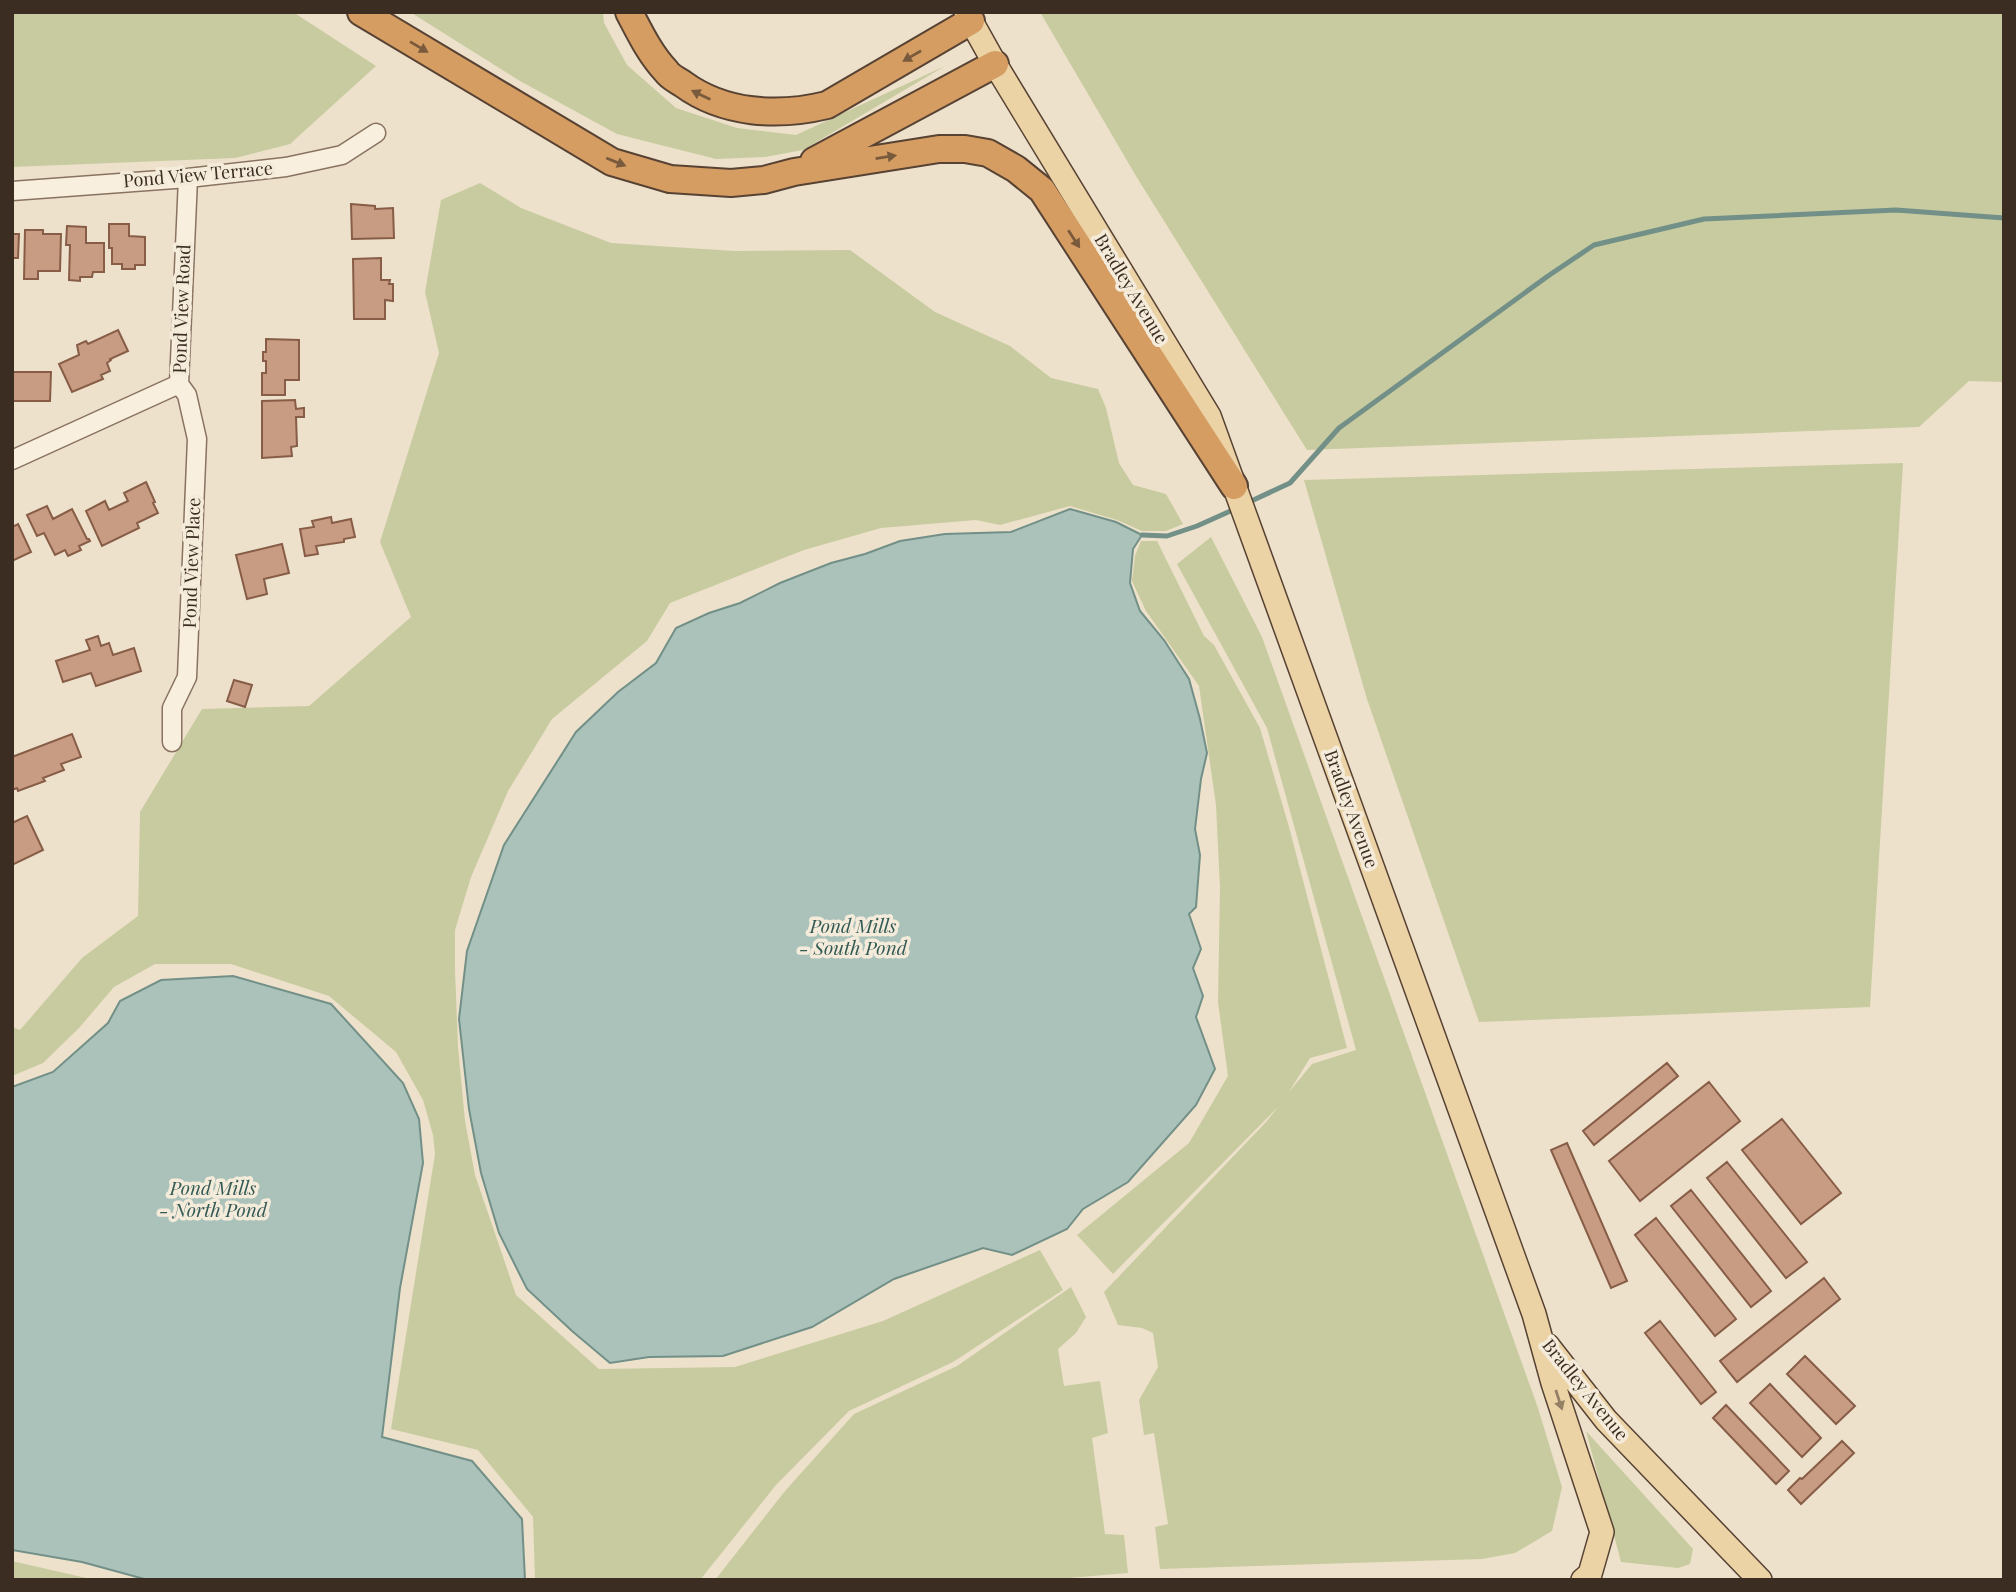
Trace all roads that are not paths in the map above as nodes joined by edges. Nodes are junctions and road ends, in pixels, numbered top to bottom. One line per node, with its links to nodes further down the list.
1 (360, 12): 6 (highway, one-way to 6)
2 (629, 12): 3 (highway, one-way to 2)
3 (968, 17): 4 (main road, Bradley Avenue)
4 (995, 64): 6 (highway); 11 (main road, Bradley Avenue)
5 (376, 133): 7 (street, Pond View Terrace)
6 (794, 172): 11 (highway, one-way to 11)
7 (188, 178): 8 (street, Pond View Terrace); 9 (street, Pond View Road)
8 (12, 191)
9 (179, 383): 10 (street, Pond View Road); 12 (street, Pond View Place)
10 (12, 460)
11 (1234, 486): 13 (main road, Bradley Avenue)
12 (172, 742)
13 (1539, 1335): 14 (main road, one-way to 14); 15 (main road, Bradley Avenue)
14 (1583, 1580)
15 (1760, 1580)

